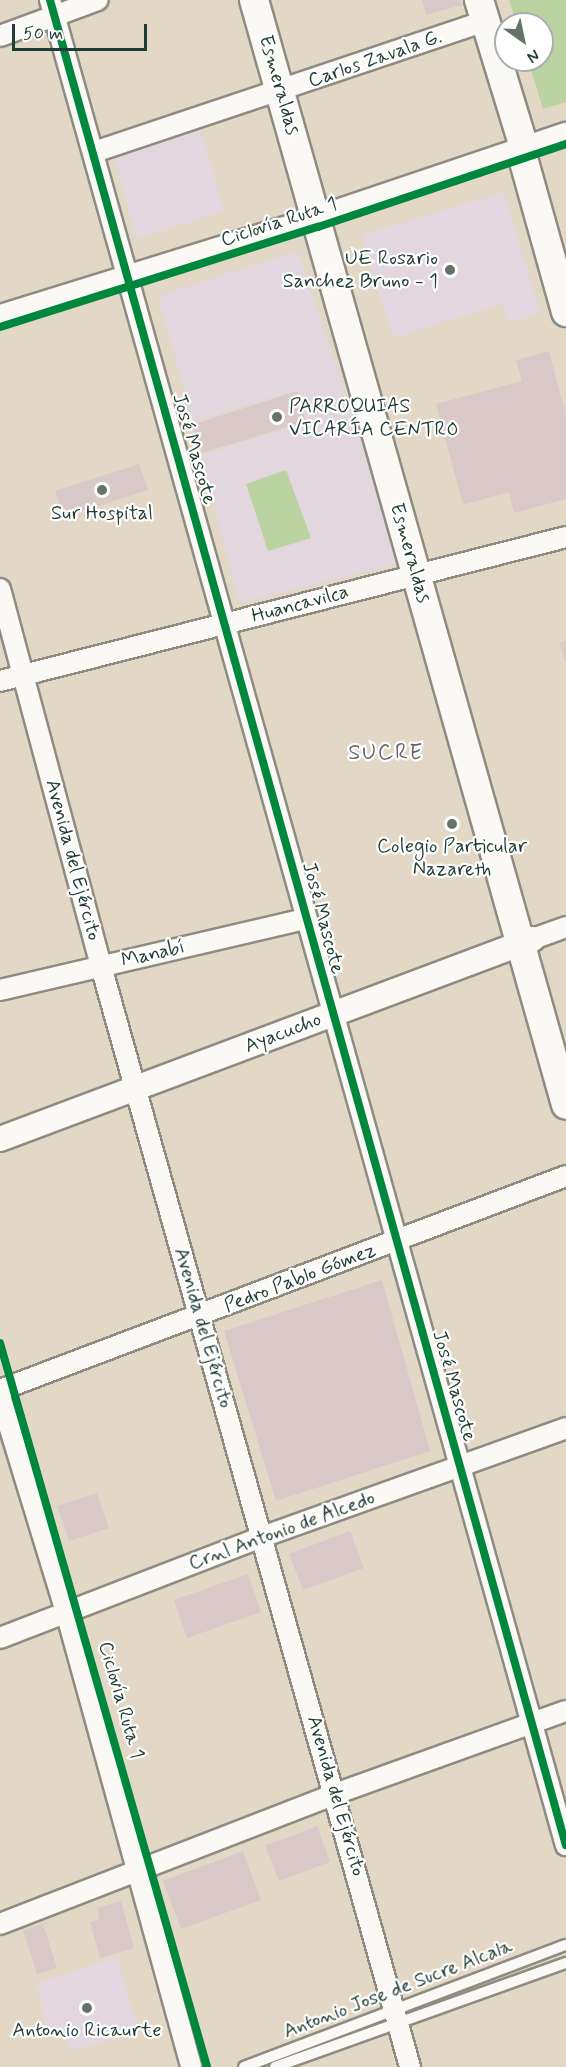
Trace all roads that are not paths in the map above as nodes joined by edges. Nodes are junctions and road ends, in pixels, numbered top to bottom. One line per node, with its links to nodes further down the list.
1 (98, 0): 4 (street)
2 (254, 0): 7 (main road, Esmeraldas)
3 (269, 0): 7 (main road, Esmeraldas)
4 (53, 8): 6 (street); 10 (street, José Mascote)
5 (482, 11): 7 (street, Carlos Zavala G.); 9 (main road)
6 (0, 36)
7 (288, 88): 10 (street, Carlos Zavala G.); 11 (main road, Esmeraldas)
8 (566, 133): 9 (street)
9 (524, 147): 11 (street); 12 (main road); 14 (main road)
10 (94, 152): 13 (street, José Mascote)
11 (322, 214): 13 (street); 17 (main road, Esmeraldas)
12 (566, 271)
13 (126, 275): 15 (street); 19 (street, José Mascote)
14 (566, 312)
15 (0, 315)
16 (566, 537): 17 (street, Huancavilca)
17 (421, 571): 19 (street, Huancavilca); 24 (main road, Esmeraldas)
18 (0, 589): 20 (street, Avenida del Ejército)
19 (226, 624): 20 (street, Huancavilca); 22 (street, José Mascote)
20 (23, 675): 21 (street, Huancavilca); 25 (street, Avenida del Ejército)
21 (0, 681)
22 (305, 919): 25 (street, Manabí); 27 (street, José Mascote)
23 (566, 927): 24 (street, Ayacucho)
24 (527, 941): 27 (street, Ayacucho); 28 (main road, Esmeraldas); 30 (main road, Esmeraldas)
25 (101, 966): 26 (street, Manabí); 29 (street, Avenida del Ejército)
26 (0, 990)
27 (332, 1014): 29 (street, Ayacucho); 33 (street, José Mascote)
28 (566, 1052)
29 (136, 1088): 31 (street, Ayacucho); 34 (street, Avenida del Ejército)
30 (566, 1105)
31 (0, 1139)
32 (566, 1176): 33 (street, Pedro Pablo Gómez)
33 (395, 1242): 34 (street, Pedro Pablo Gómez); 38 (street, José Mascote)
34 (199, 1317): 35 (street, Pedro Pablo Gómez); 39 (street, Avenida del Ejército)
35 (0, 1390)
36 (0, 1396): 40 (street)
37 (566, 1428): 38 (street, Crnl Antonio de Alcedo)
38 (459, 1466): 39 (street, Crnl Antonio de Alcedo); 43 (street, José Mascote)
39 (262, 1537): 40 (street, Crnl Antonio de Alcedo); 44 (street, Avenida del Ejército)
40 (66, 1612): 41 (street, Crnl Antonio de Alcedo); 46 (street)
41 (0, 1638)
42 (566, 1711): 43 (street)
43 (532, 1724): 44 (street); 45 (street, José Mascote)
44 (336, 1794): 46 (street); 50 (street, Avenida del Ejército)
45 (566, 1845)
46 (138, 1870): 47 (street); 51 (street)
47 (0, 1924)
48 (566, 1945): 50 (lane, Antonio Jose de Sucre Alcala)
49 (566, 1963): 50 (lane, Antonio Jose de Sucre Alcala)
50 (396, 2016): 52 (lane, Antonio Jose de Sucre Alcala); 53 (lane, Antonio Jose de Sucre Alcala); 54 (street, Avenida del Ejército)
51 (191, 2067)
52 (244, 2067)
53 (275, 2067)
54 (410, 2067)

